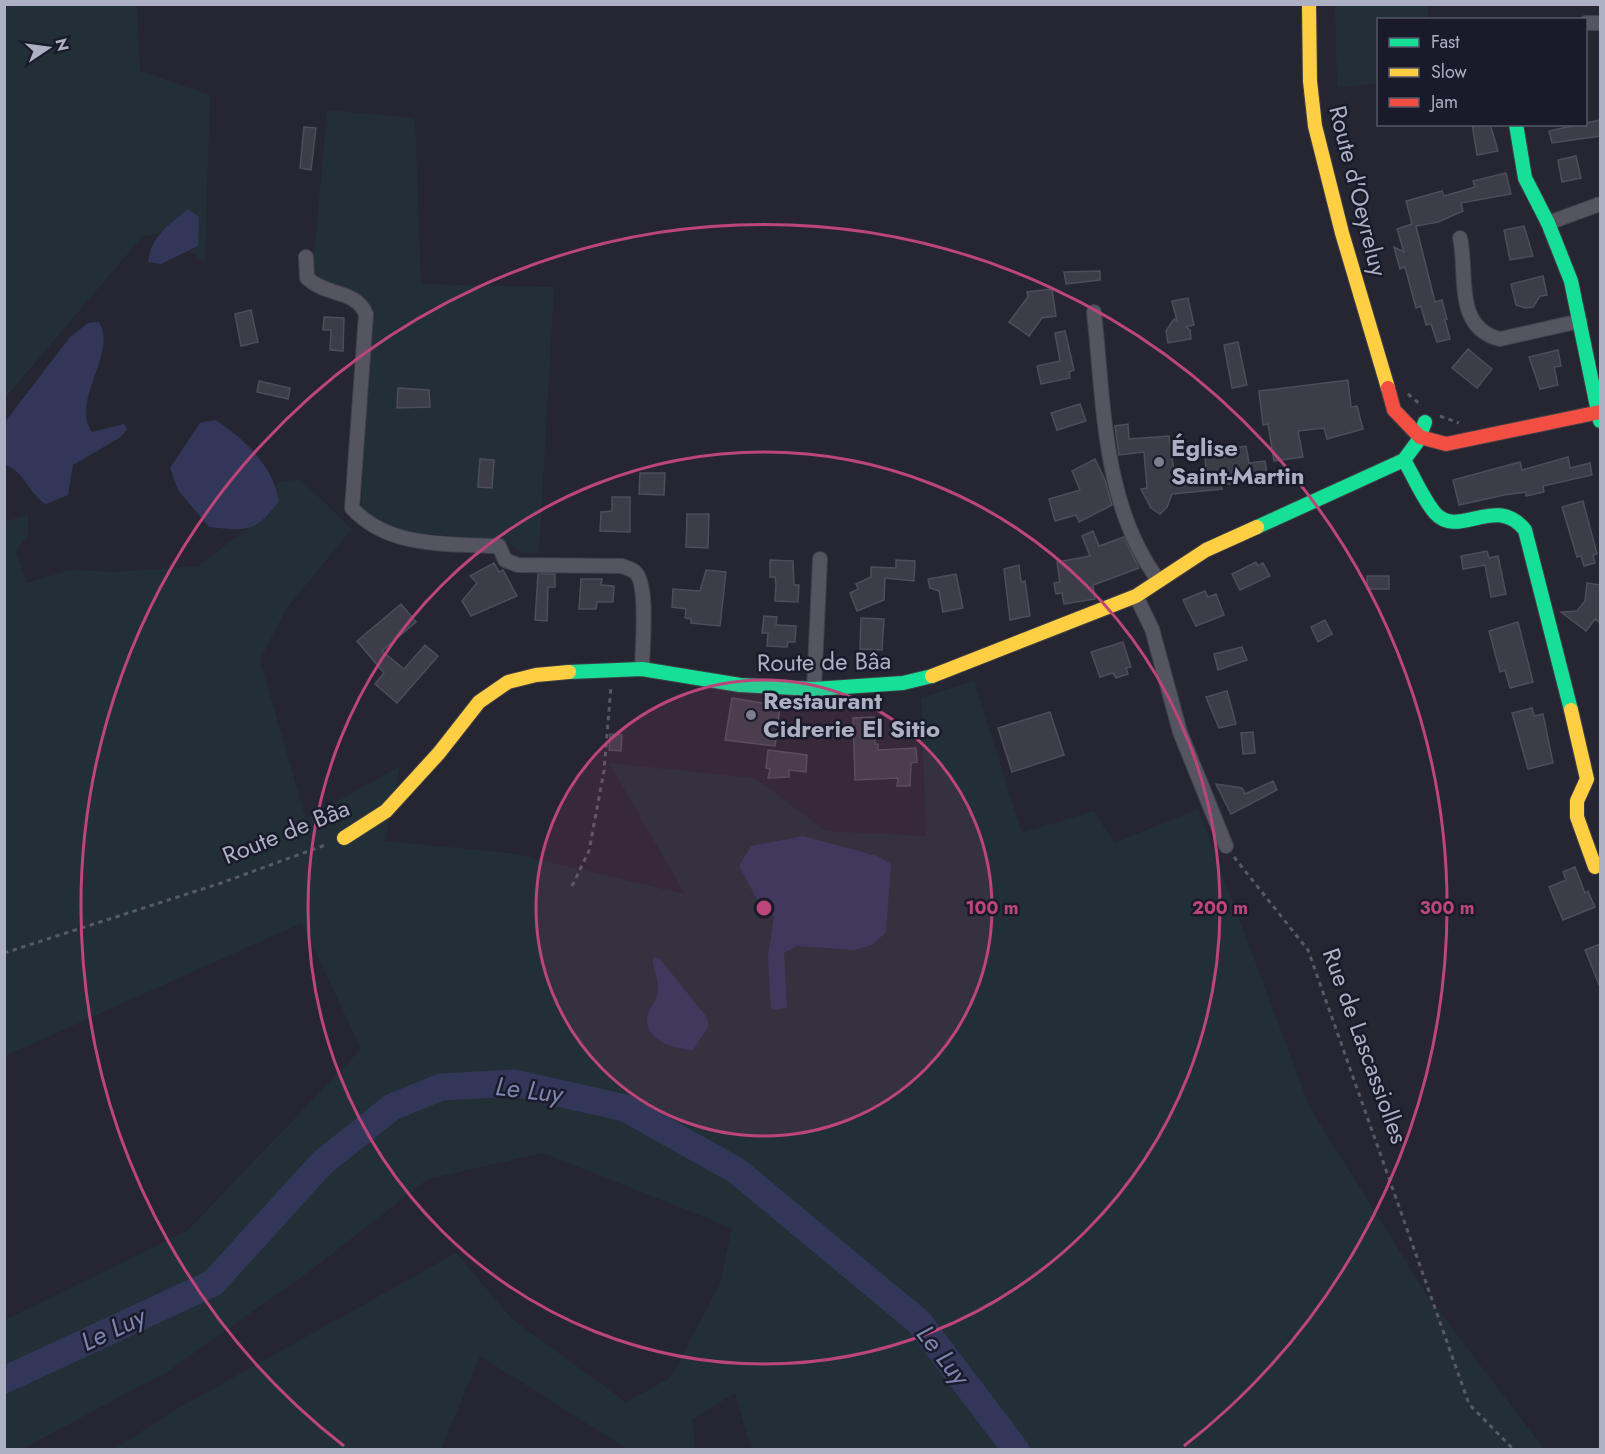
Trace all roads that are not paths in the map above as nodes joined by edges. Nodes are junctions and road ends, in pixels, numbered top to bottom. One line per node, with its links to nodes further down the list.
1 (1309, 4): 9 (street, Route d'Oeyreluy)
2 (1516, 126): 4 (street)
3 (1600, 204): 4 (street)
4 (1548, 223): 8 (street)
5 (1460, 238): 8 (street)
6 (306, 257): 18 (street)
7 (1094, 312): 16 (street)
8 (1580, 321): 10 (street)
9 (1388, 385): 11 (street, Route d'Oeyreluy); 13 (street, Route d'Oeyreluy)
10 (1600, 415): 12 (street)
11 (1431, 416): 12 (street, Route d'Oeyreluy); 13 (street)
12 (1468, 430): 13 (street)
13 (1420, 437): 14 (street)
14 (1404, 460): 16 (street, Route de Bâa); 22 (street)
15 (820, 559): 19 (street)
16 (1159, 581): 17 (street, Route de Bâa)
17 (1136, 596): 19 (street, Route de Bâa); 21 (street)
18 (642, 669): 19 (street, Route de Bâa); 20 (street, Route de Bâa)
19 (814, 689)
20 (344, 838)
21 (1226, 846)
22 (1595, 867)

